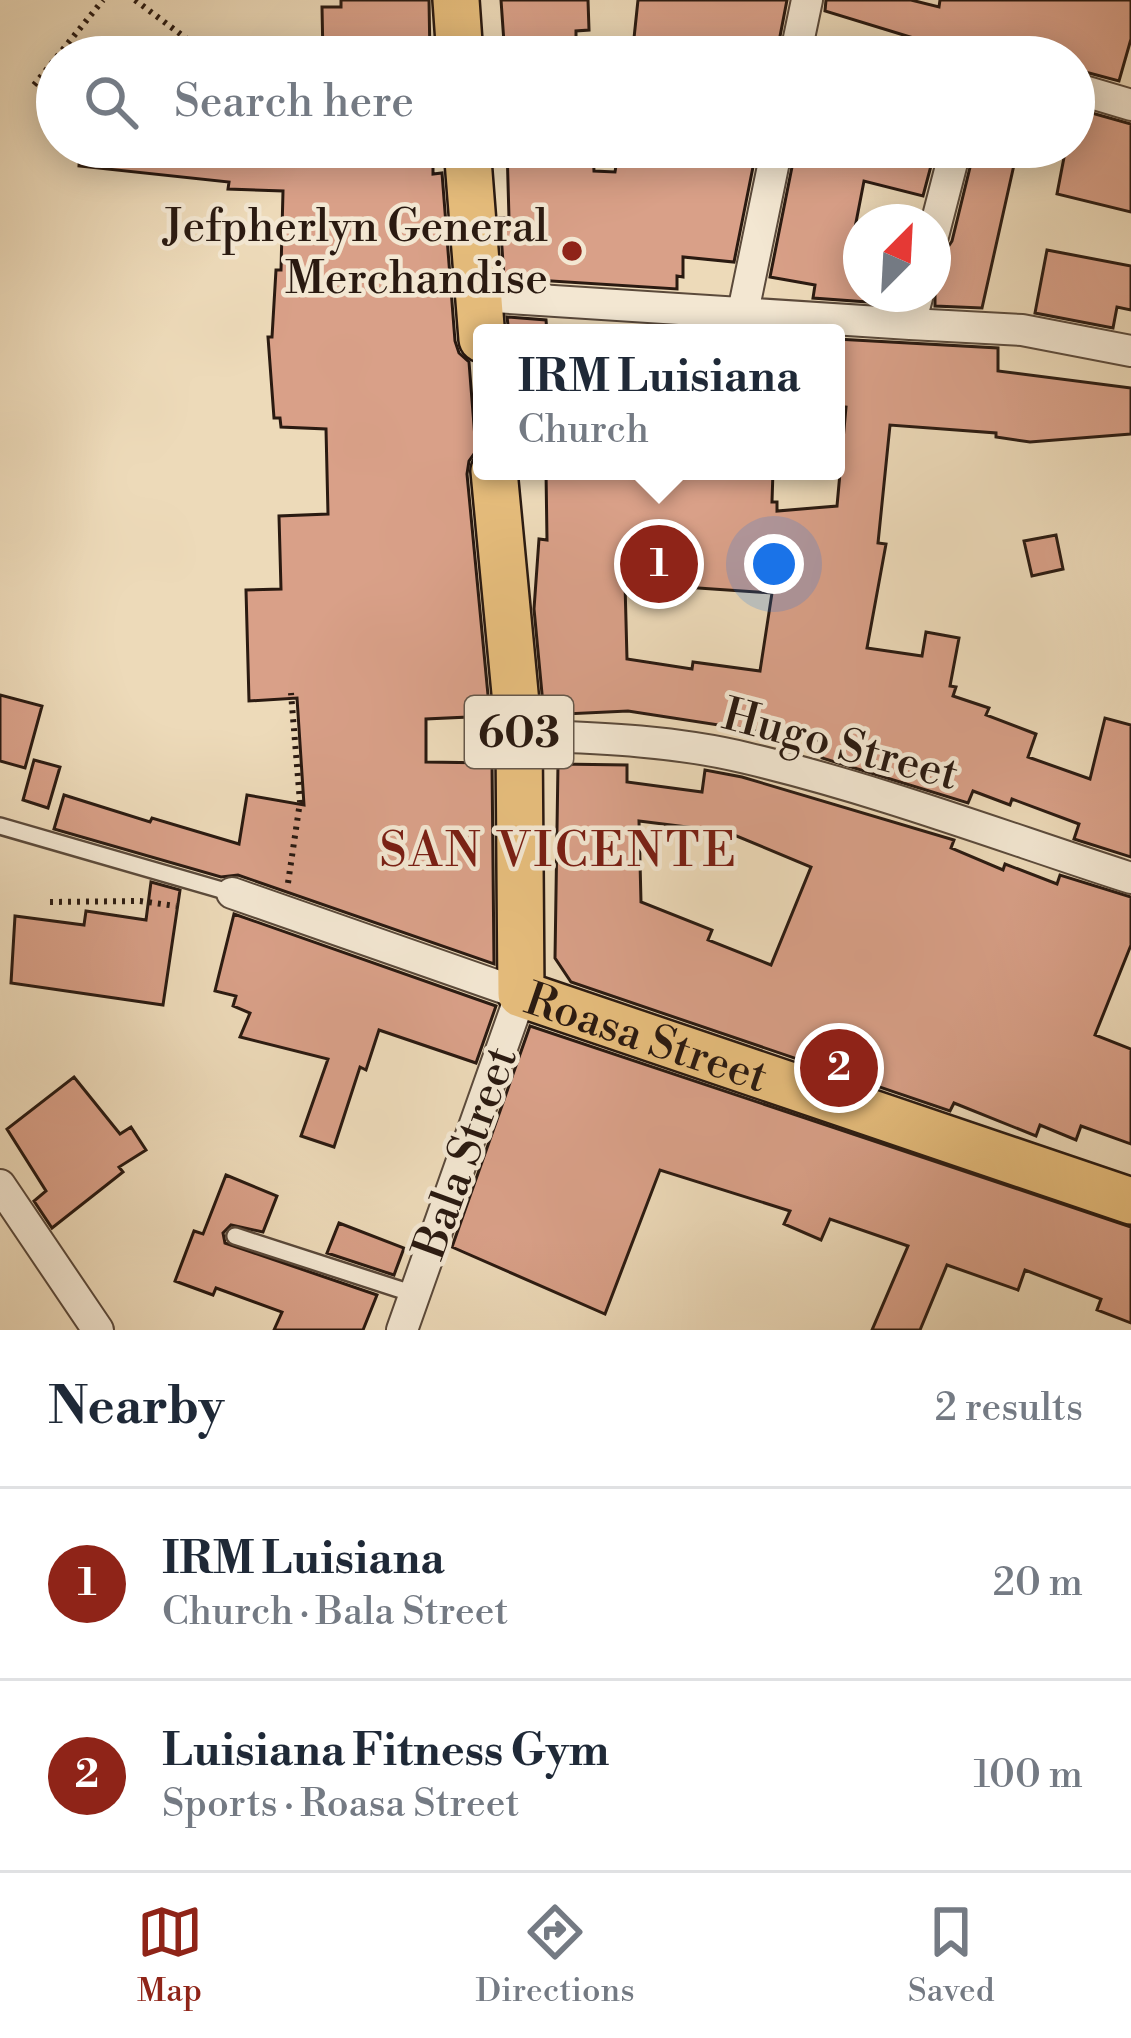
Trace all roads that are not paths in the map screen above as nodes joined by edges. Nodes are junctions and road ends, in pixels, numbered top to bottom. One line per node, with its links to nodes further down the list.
1 (456, 0): 3 (main road)
2 (807, 0): 4 (street)
3 (459, 36)
4 (799, 36)
5 (1095, 94): 6 (street)
6 (1131, 105)
7 (469, 168): 14 (main road)
8 (773, 168): 12 (street)
9 (951, 168): 10 (street)
10 (941, 204)
11 (843, 310): 12 (street)
12 (743, 312): 14 (street)
13 (929, 312): 15 (street)
14 (480, 318)
15 (1131, 351)
16 (495, 480): 17 (main road, Bala Street / 603)
17 (519, 735): 19 (street, Hugo Street); 21 (main road, Bala Street / 603)
18 (0, 826): 20 (lane)
19 (1131, 878)
20 (232, 893): 21 (street, Roasa Street)
21 (521, 994): 23 (main road, Roasa Street); 25 (street, Bala Street)
22 (0, 1185): 26 (street)
23 (1131, 1202)
24 (236, 1236): 25 (lane)
25 (414, 1294): 27 (street, Bala Street)
26 (98, 1330)
27 (402, 1330)

